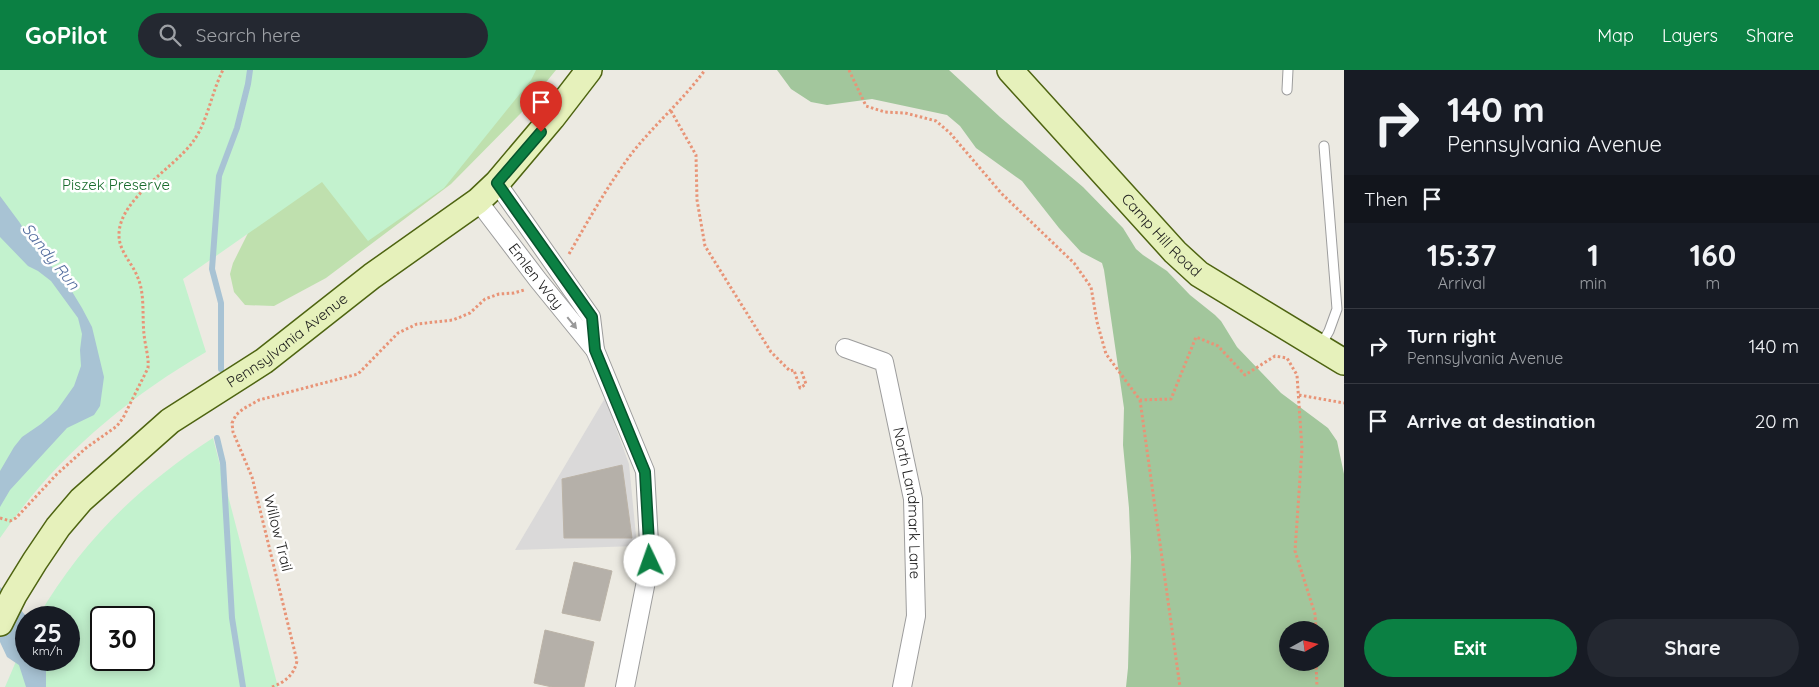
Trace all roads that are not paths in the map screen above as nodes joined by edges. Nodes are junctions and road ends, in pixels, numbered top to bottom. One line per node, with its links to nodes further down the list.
1 (589, 70): 6 (main road, Pennsylvania Avenue)
2 (1010, 70): 11 (main road, Camp Hill Road)
3 (1288, 70): 4 (lane)
4 (1287, 90)
5 (1324, 146): 8 (lane)
6 (497, 183): 7 (main road, Pennsylvania Avenue); 10 (street, Emlen Way)
7 (478, 201): 10 (street, Emlen Way, one-way to 10); 13 (main road, Pennsylvania Avenue)
8 (1340, 308): 11 (lane)
9 (845, 348): 15 (street, North Landmark Lane)
10 (595, 350): 14 (street, Emlen Way)
11 (1330, 354): 12 (main road)
12 (1344, 381)
13 (0, 623)
14 (625, 687)
15 (902, 687)

